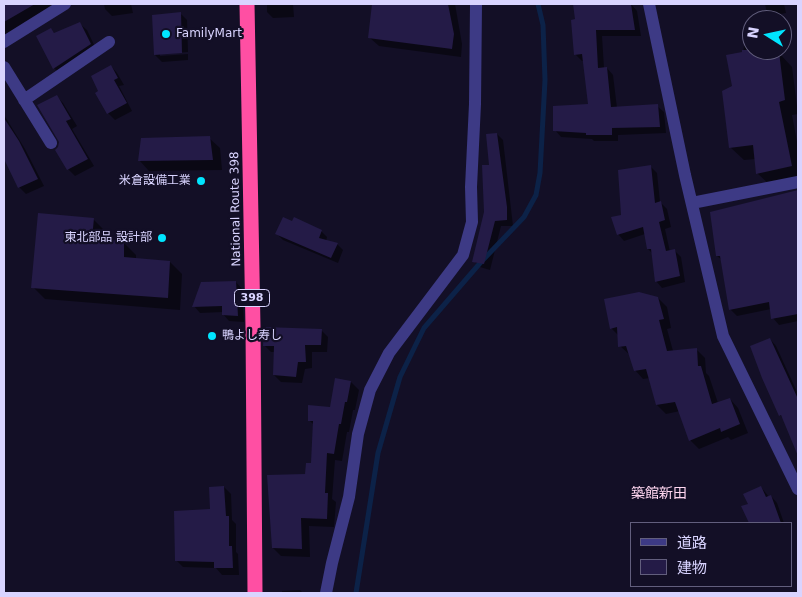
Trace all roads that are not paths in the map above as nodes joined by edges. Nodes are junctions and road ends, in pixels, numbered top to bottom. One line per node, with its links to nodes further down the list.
1 (65, 4): 5 (street)
2 (247, 4): 14 (highway, National Route 398 / 398)
3 (476, 4): 15 (street)
4 (649, 4): 11 (street)
5 (4, 42)
6 (109, 42): 8 (street)
7 (4, 67): 8 (street)
8 (24, 100): 9 (street)
9 (51, 143)
10 (798, 182): 11 (street)
11 (692, 203): 12 (street)
12 (795, 473): 13 (street)
13 (798, 490)
14 (254, 593)
15 (326, 593)

